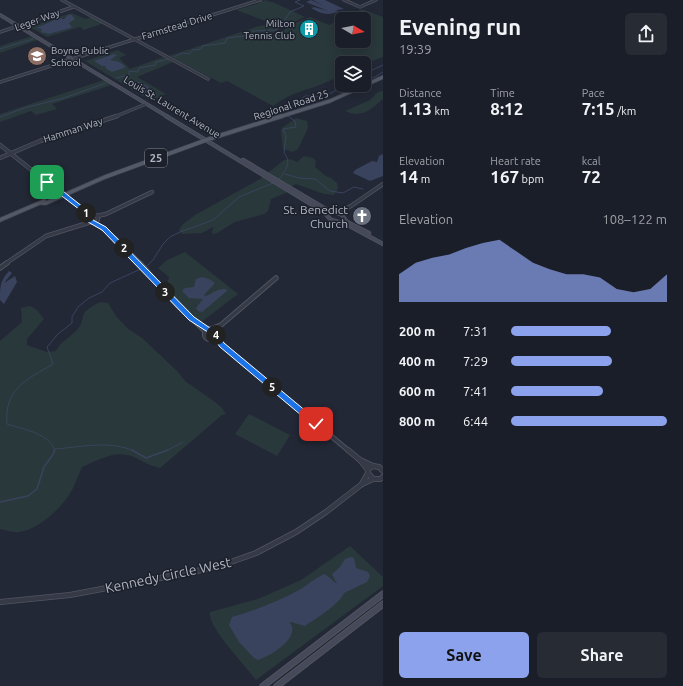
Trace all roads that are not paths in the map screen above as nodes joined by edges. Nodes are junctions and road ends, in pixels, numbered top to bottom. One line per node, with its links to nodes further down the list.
1 (62, 0): 5 (street)
2 (260, 0): 9 (street, Farmstead Drive)
3 (344, 0): 4 (street)
4 (376, 0)
5 (73, 7): 7 (street, Leger Way); 9 (street)
6 (0, 14): 7 (main road, Louis St. Laurent Avenue)
7 (20, 26): 8 (street, Leger Way); 10 (main road, Louis St. Laurent Avenue)
8 (0, 32)
9 (135, 39): 10 (street, Farmstead Drive); 12 (street)
10 (75, 58): 13 (street, Farmstead Drive); 14 (main road, Louis St. Laurent Avenue); 15 (main road, Louis St. Laurent Avenue)
11 (383, 77): 15 (main road, Regional Road 25 / 25)
12 (208, 79)
13 (0, 82)
14 (146, 104): 15 (main road, Louis St. Laurent Avenue); 17 (street, Hamman Way)
15 (209, 140): 19 (main road, Louis St. Laurent Avenue); 22 (main road, Regional Road 25 / 25)
16 (0, 145): 17 (street)
17 (11, 154): 18 (street, Hamman Way); 22 (street)
18 (0, 158)
19 (254, 168): 25 (main road, Louis St. Laurent Avenue); 27 (main road, Louis St. Laurent Avenue)
20 (383, 184): 23 (street)
21 (152, 192): 28 (street)
22 (64, 195): 24 (street); 29 (main road, Regional Road 25 / 25)
23 (351, 206): 25 (street); 26 (street)
24 (86, 212): 28 (street); 30 (street)
25 (337, 212): 26 (main road, Louis St. Laurent Avenue); 27 (main road)
26 (343, 216): 31 (main road); 33 (main road)
27 (328, 217): 31 (main road, Louis St. Laurent Avenue)
28 (97, 218): 30 (street); 30 (street); 32 (street)
29 (0, 220)
30 (91, 220): 32 (street); 34 (street)
31 (336, 222): 33 (main road)
32 (102, 226): 37 (street)
33 (383, 242)
34 (0, 268)
35 (276, 278): 36 (street)
36 (221, 325): 37 (street); 38 (street)
37 (208, 330): 38 (street); 39 (street)
38 (216, 335): 39 (street); 40 (street)
39 (210, 338): 40 (street)
40 (222, 345): 41 (street)
41 (360, 460): 43 (street); 45 (street)
42 (383, 464): 43 (street)
43 (375, 466): 44 (street); 45 (street)
44 (383, 471)
45 (368, 472): 47 (street); 49 (street, Kennedy Circle West)
46 (383, 477): 47 (street, Kennedy Circle West)
47 (376, 479): 48 (street); 49 (street, Kennedy Circle West)
48 (383, 482)
49 (362, 484): 51 (street, Kennedy Circle West)
50 (383, 594): 53 (main road)
51 (0, 602)
52 (383, 604): 54 (main road)
53 (263, 686)
54 (277, 686)

